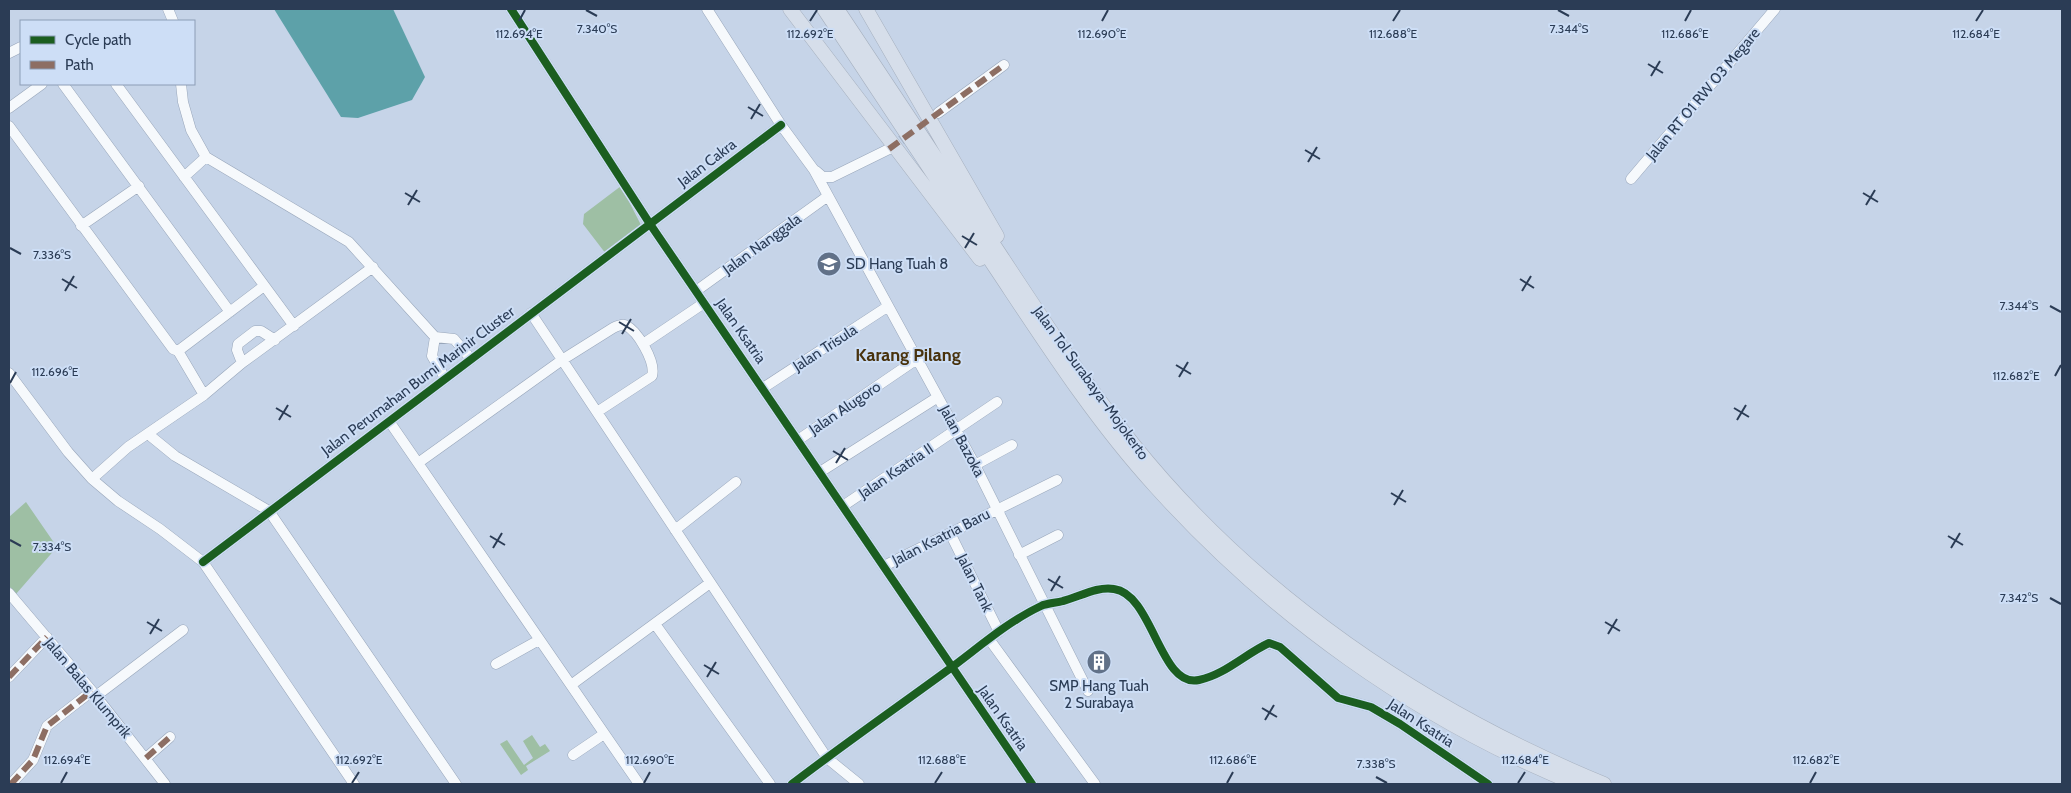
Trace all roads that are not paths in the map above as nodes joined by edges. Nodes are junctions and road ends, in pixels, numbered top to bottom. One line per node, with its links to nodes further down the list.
1 (511, 9): 24 (street, Jalan Ksatria)
2 (707, 9): 15 (street, Jalan Bazoka)
3 (790, 9): 34 (highway)
4 (824, 9): 34 (highway, Jalan Tol Surabaya–Mojokerto)
5 (837, 9): 29 (highway, Jalan Tol Surabaya–Mojokerto)
6 (866, 9): 29 (highway)
7 (1775, 9): 21 (street, Jalan RT 01 RW 03 Megare)
8 (1004, 65): 14 (street)
9 (41, 85): 13 (street)
10 (64, 85): 22 (street)
11 (117, 85): 20 (street)
12 (181, 85): 18 (street)
13 (9, 108)
14 (938, 113)
15 (781, 125): 19 (street, Jalan Bazoka); 24 (street, Jalan Cakra)
16 (9, 126): 25 (street)
17 (889, 149): 19 (street)
18 (206, 157): 20 (street); 26 (street, Jalan Perumahan Bumi Marinir Cluster)
19 (814, 170): 23 (street, Jalan Bazoka)
20 (184, 177): 27 (street)
21 (1631, 179)
22 (139, 186): 25 (street); 32 (street)
23 (828, 196): 28 (street, Jalan Nanggala); 31 (street, Jalan Bazoka)
24 (650, 224): 28 (street, Jalan Ksatria); 33 (street, Jalan Perumahan Bumi Marinir Cluster)
25 (81, 226): 39 (street)
26 (373, 267): 35 (street); 36 (street, Jalan Perumahan Bumi Marinir Cluster)
27 (264, 286): 32 (street); 35 (street)
28 (696, 291): 30 (street, Jalan Ksatria)
29 (1028, 297): 91 (highway, Jalan Tol Surabaya–Mojokerto)
30 (704, 303): 38 (street); 46 (street, Jalan Ksatria)
31 (887, 307): 41 (street, Jalan Bazoka); 46 (street, Jalan Trisula)
32 (230, 312): 39 (street)
33 (531, 313): 40 (street, Jalan Perumahan Bumi Marinir Cluster); 42 (street, Jalan Perumahan Bumi Marinir Cluster)
34 (1033, 324): 91 (highway, Jalan Tol Surabaya–Mojokerto)
35 (294, 326): 37 (street)
36 (435, 337): 40 (street, Jalan Perumahan Bumi Marinir Cluster); 45 (street, Jalan Perumahan Bumi Marinir Cluster)
37 (274, 340): 43 (street); 43 (street)
38 (643, 344): 42 (street); 50 (street)
39 (178, 351): 47 (street)
40 (471, 359): 45 (street, Jalan Perumahan Bumi Marinir Cluster)
41 (917, 359): 48 (street, Jalan Bazoka); 54 (street, Jalan Alugoro)
42 (562, 360): 50 (street, Jalan Perumahan Bumi Marinir Cluster); 56 (street)
43 (242, 363): 47 (street)
44 (9, 373): 59 (street)
45 (445, 378): 51 (street, Jalan Perumahan Bumi Marinir Cluster)
46 (763, 388): 54 (street, Jalan Ksatria)
47 (204, 395): 53 (street)
48 (938, 396): 52 (street, Jalan Bazoka); 58 (street)
49 (997, 402): 52 (street, Jalan Ksatria II)
50 (597, 412): 65 (street, Jalan Perumahan Bumi Marinir Cluster)
51 (389, 421): 56 (street, Jalan Perumahan Bumi Marinir Cluster); 64 (street, Jalan Perumahan Bumi Marinir Cluster)
52 (956, 431): 57 (street, Jalan Bazoka); 62 (street, Jalan Ksatria II)
53 (148, 434): 59 (street); 64 (street)
54 (798, 440): 58 (street, Jalan Ksatria)
55 (1012, 445): 57 (street)
56 (418, 463): 79 (street, Jalan Perumahan Bumi Marinir Cluster)
57 (975, 465): 63 (street, Jalan Bazoka)
58 (820, 472): 62 (street, Jalan Ksatria)
59 (92, 479): 69 (street)
60 (1057, 480): 63 (street, Jalan Ksatria Baru)
61 (736, 482): 65 (street)
62 (843, 506): 70 (street, Jalan Ksatria)
63 (998, 508): 66 (street, Jalan Ksatria Baru); 68 (street, Jalan Bazoka)
64 (270, 511): 69 (street, Jalan Perumahan Bumi Marinir Cluster); 95 (street)
65 (675, 530): 71 (street, Jalan Perumahan Bumi Marinir Cluster)
66 (950, 533): 70 (street, Jalan Ksatria Baru); 76 (street, Jalan Tank)
67 (1058, 535): 68 (street)
68 (1019, 555): 73 (street, Jalan Bazoka)
69 (203, 562): 94 (street)
70 (884, 566): 81 (street, Jalan Ksatria)
71 (710, 583): 74 (street); 90 (street, Jalan Perumahan Bumi Marinir Cluster)
72 (9, 593): 77 (street, Jalan Balas Klumprik)
73 (1043, 604): 76 (street, Jalan Ksatria); 84 (street, Jalan Bazoka); 102 (street, Jalan Ksatria)
74 (656, 624): 83 (street); 97 (street)
75 (183, 630): 85 (street)
76 (999, 632): 78 (street, Jalan Ksatria)
77 (47, 637): 82 (street); 85 (street, Jalan Balas Klumprik)
78 (989, 639): 81 (street, Jalan Ksatria); 101 (street)
79 (540, 640): 80 (street); 83 (street, Jalan Perumahan Bumi Marinir Cluster)
80 (496, 664)
81 (951, 668): 90 (street); 100 (street, Jalan Ksatria)
82 (9, 677)
83 (571, 685): 86 (street, Jalan Perumahan Bumi Marinir Cluster)
84 (1088, 691)
85 (94, 693): 89 (street, Jalan Balas Klumprik); 92 (street)
86 (604, 734): 88 (street); 96 (street, Jalan Perumahan Bumi Marinir Cluster)
87 (170, 738): 89 (street)
88 (574, 755)
89 (146, 758): 93 (street, Jalan Balas Klumprik)
90 (827, 758): 98 (street); 99 (street, Jalan Perumahan Bumi Marinir Cluster)
91 (1571, 778): 103 (highway, Jalan Tol Surabaya–Mojokerto)
92 (12, 783)
93 (165, 784)
94 (354, 784)
95 (456, 784)
96 (639, 784)
97 (770, 784)
98 (792, 784)
99 (859, 784)
100 (1032, 784)
101 (1095, 784)
102 (1488, 784)
103 (1604, 784)

